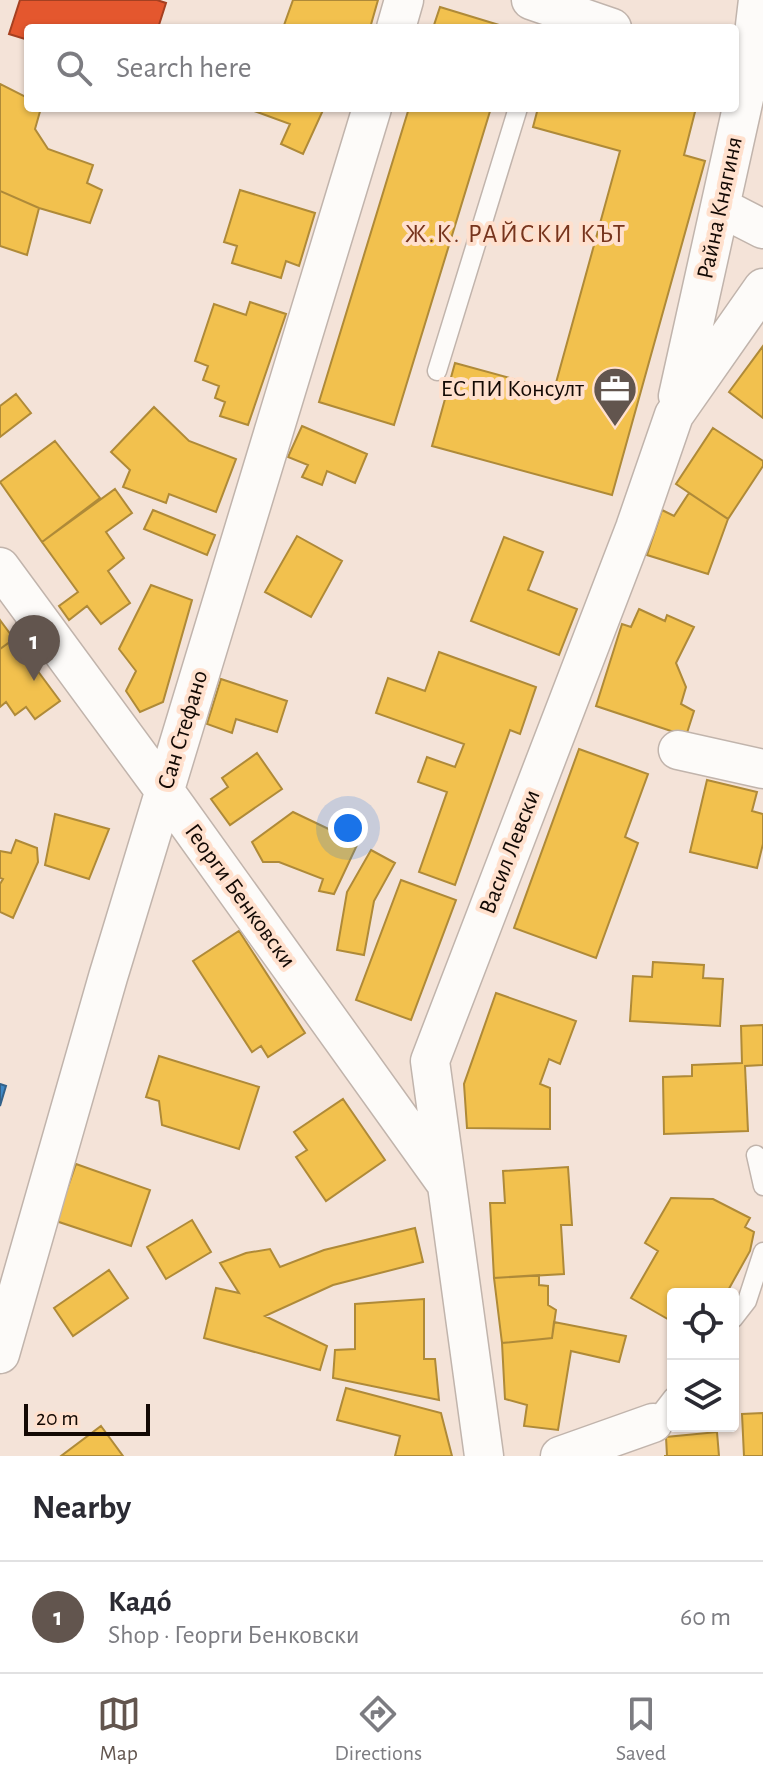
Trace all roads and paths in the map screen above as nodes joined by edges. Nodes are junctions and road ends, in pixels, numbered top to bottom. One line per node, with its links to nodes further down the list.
1 (404, 0): 4 (street)
2 (758, 0): 6 (street, Райна Княгиня)
3 (541, 11): 5 (street)
4 (397, 24)
5 (595, 24)
6 (742, 74)
7 (371, 112): 18 (street, Сан Стефано)
8 (517, 112): 13 (lane)
9 (736, 112): 10 (street, Райна Княгиня)
10 (720, 207): 11 (street); 14 (street, Райна Княгиня)
11 (763, 229)
12 (763, 288): 14 (street, Васил Левски)
13 (437, 371)
14 (674, 415): 21 (street, Васил Левски)
15 (0, 567): 18 (street, Георги Бенковски)
16 (678, 750): 17 (street)
17 (763, 769)
18 (164, 790): 21 (street, Георги Бенковски); 24 (street, Сан Стефано)
19 (756, 1155): 20 (lane)
20 (763, 1186)
21 (449, 1187): 26 (street, Васил Левски)
22 (763, 1252): 23 (lane)
23 (739, 1311)
24 (0, 1354)
25 (663, 1410): 27 (street)
26 (484, 1456)
27 (560, 1456)

